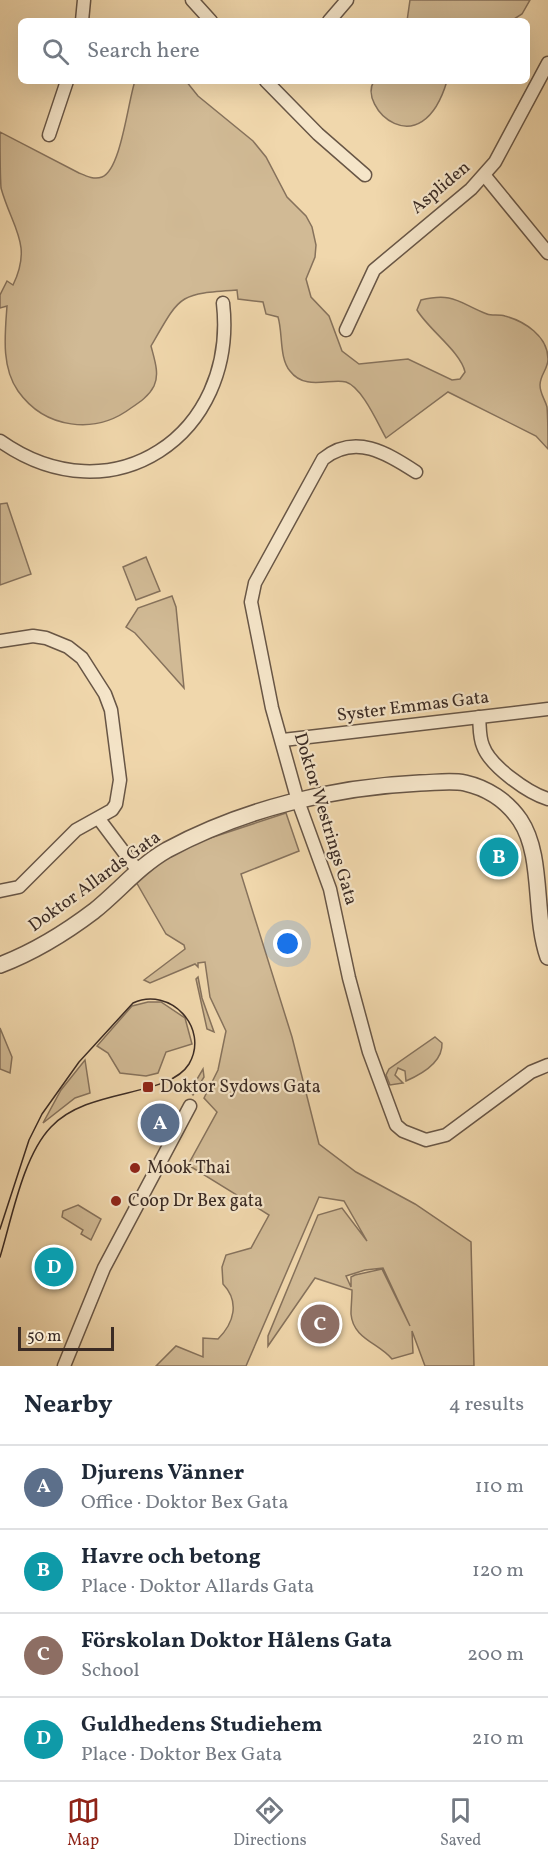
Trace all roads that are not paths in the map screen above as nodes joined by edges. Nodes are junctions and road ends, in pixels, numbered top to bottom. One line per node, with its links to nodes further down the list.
1 (84, 0): 4 (street)
2 (192, 0): 5 (street)
3 (347, 0): 6 (street)
4 (82, 18)
5 (208, 18)
6 (332, 18)
7 (548, 63): 12 (street, Aspliden)
8 (66, 84): 10 (street)
9 (271, 84): 11 (street)
10 (49, 135)
11 (365, 175)
12 (485, 176): 13 (street); 15 (street, Aspliden)
13 (548, 253)
14 (223, 303): 16 (street)
15 (346, 330)
16 (0, 441)
17 (416, 472): 21 (street, Doktor Westrings Gata)
18 (0, 641): 24 (street)
19 (548, 709): 20 (street, Syster Emmas Gata)
20 (479, 717): 21 (street, Syster Emmas Gata); 22 (street)
21 (283, 740): 23 (street, Doktor Westrings Gata)
22 (548, 799)
23 (298, 801): 25 (street, Doktor Allards Gata); 27 (street, Doktor Allards Gata); 29 (street, Doktor Westrings Gata)
24 (99, 819): 25 (street); 26 (street)
25 (138, 871): 28 (street, Doktor Allards Gata)
26 (0, 891)
27 (548, 957)
28 (0, 965)
29 (548, 1065)
30 (190, 1106): 31 (street)
31 (64, 1366)

